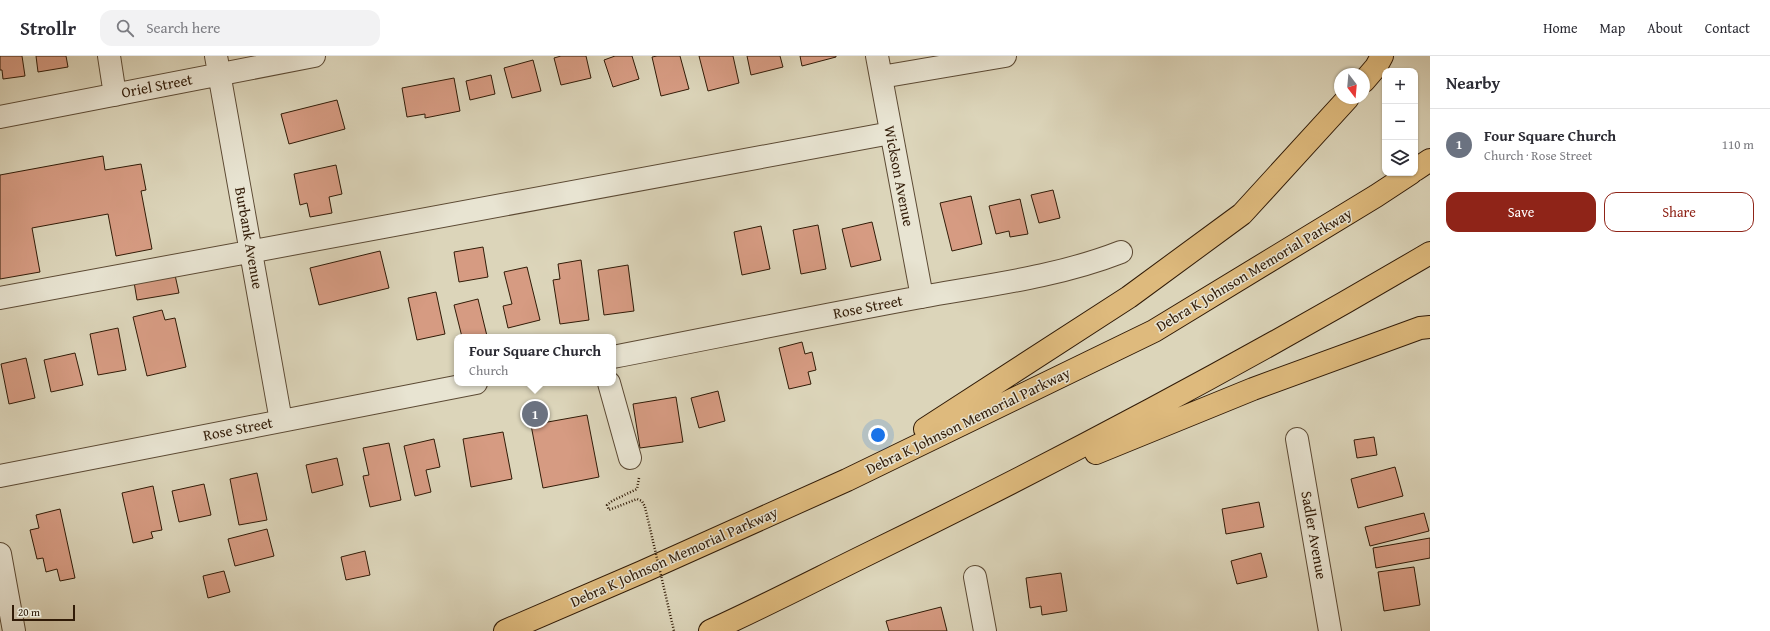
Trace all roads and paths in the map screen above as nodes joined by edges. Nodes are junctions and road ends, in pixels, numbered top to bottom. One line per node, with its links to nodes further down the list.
1 (109, 56): 8 (street)
2 (314, 56): 5 (street, Oriel Street)
3 (1005, 56): 6 (street)
4 (1382, 56): 7 (highway)
5 (218, 65): 8 (street, Oriel Street); 15 (street, Burbank Avenue)
6 (879, 66): 11 (street, Wickson Avenue)
7 (1370, 74)
8 (115, 95): 10 (street, Oriel Street)
9 (1343, 104): 28 (highway)
10 (0, 117)
11 (891, 133): 15 (street); 18 (street, Wickson Avenue)
12 (1430, 160): 13 (highway)
13 (1418, 168)
14 (1406, 176): 28 (highway, Debra K Johnson Memorial Parkway)
15 (251, 251): 19 (street); 24 (street, Burbank Avenue)
16 (1121, 252): 18 (street, Rose Street)
17 (1430, 253): 29 (highway)
18 (922, 297): 21 (street, Rose Street)
19 (0, 298)
20 (1430, 327): 29 (highway)
21 (616, 356)
22 (461, 386): 24 (street, Rose Street)
23 (611, 386): 26 (street)
24 (281, 421): 27 (street, Rose Street)
25 (1297, 439): 37 (street, Sadler Avenue)
26 (630, 458): 34 (path, bridge)
27 (0, 476)
28 (847, 480): 33 (highway, Debra K Johnson Memorial Parkway)
29 (987, 496): 35 (highway)
30 (0, 554): 32 (street)
31 (975, 577): 36 (street)
32 (14, 631)
33 (505, 631)
34 (674, 631)
35 (710, 631)
36 (985, 631)
37 (1330, 631)

